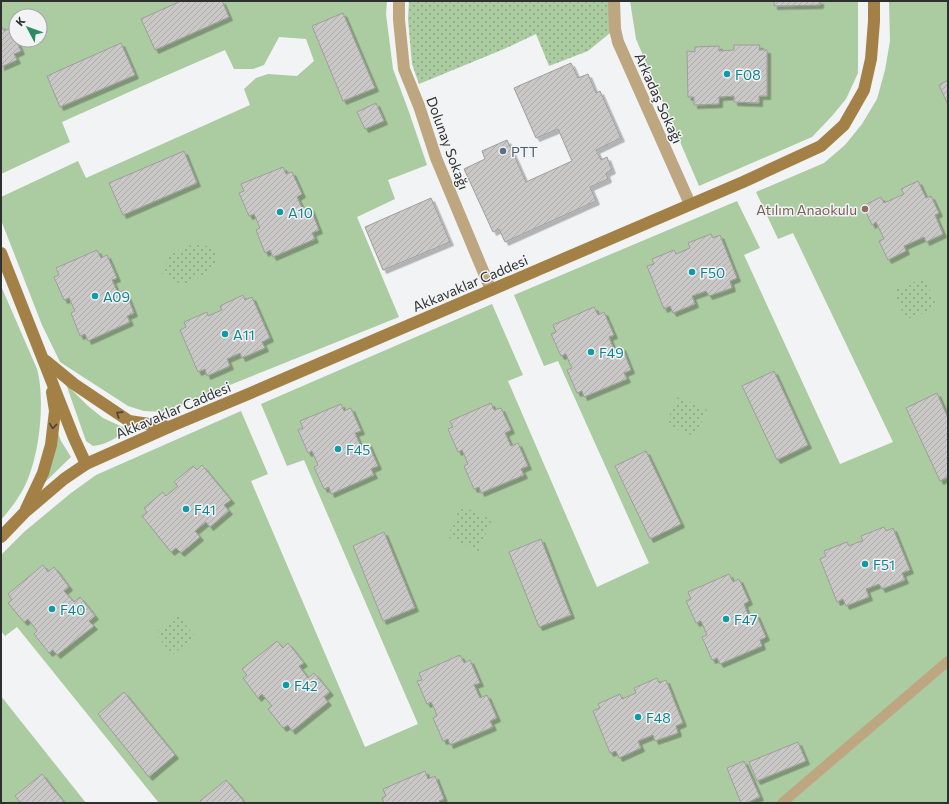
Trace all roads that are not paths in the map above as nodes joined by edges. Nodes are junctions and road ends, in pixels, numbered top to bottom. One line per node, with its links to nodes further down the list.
1 (399, 1): 6 (street, Dolunay Sokağı)
2 (614, 1): 4 (street, Arkadaş Sokağı)
3 (874, 1): 4 (street, Akkavaklar Caddesi)
4 (690, 204): 6 (street, Akkavaklar Caddesi)
5 (1, 253): 7 (street)
6 (491, 290): 8 (street, Akkavaklar Caddesi)
7 (44, 360): 8 (street, one-way to 7); 9 (street); 10 (street, one-way to 10)
8 (169, 427): 9 (street, Akkavaklar Caddesi)
9 (86, 464): 10 (street, Akkavaklar Caddesi)
10 (24, 513): 11 (street, Akkavaklar Caddesi)
11 (1, 537)
12 (948, 661): 13 (lane)
13 (782, 803)

